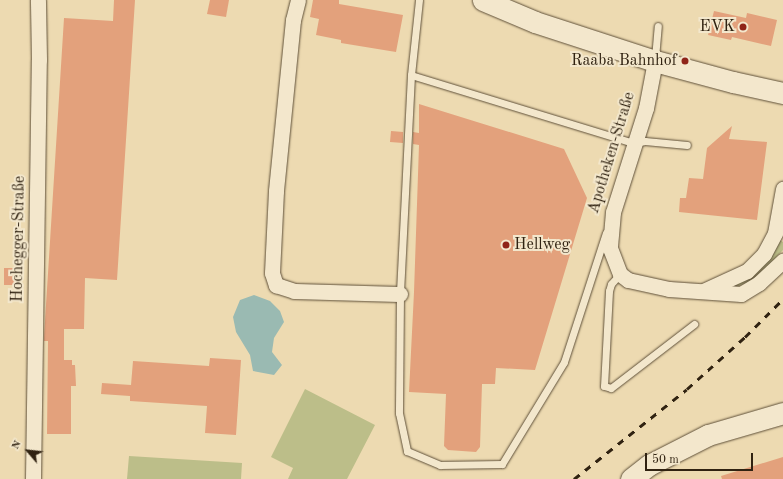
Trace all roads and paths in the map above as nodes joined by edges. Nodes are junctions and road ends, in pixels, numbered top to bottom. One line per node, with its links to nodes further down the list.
1 (38, 0): 20 (street, Hochegger-Straße)
2 (298, 0): 17 (street)
3 (419, 0): 7 (lane)
4 (484, 0): 6 (main road)
5 (658, 26): 6 (lane)
6 (655, 61): 8 (main road); 9 (street, Apotheken-Straße)
7 (411, 75): 9 (lane); 17 (lane)
8 (783, 93)
9 (634, 143): 10 (lane); 12 (street, Apotheken-Straße)
10 (687, 145)
11 (783, 189): 13 (street)
12 (613, 212): 15 (street); 17 (lane, Apotheken-Straße)
13 (780, 231): 16 (street)
14 (783, 261): 16 (street)
15 (620, 274): 16 (street); 18 (lane)
16 (700, 292)
17 (400, 294)
18 (694, 324)
19 (783, 413): 21 (main road)
20 (33, 479)
21 (631, 479)

